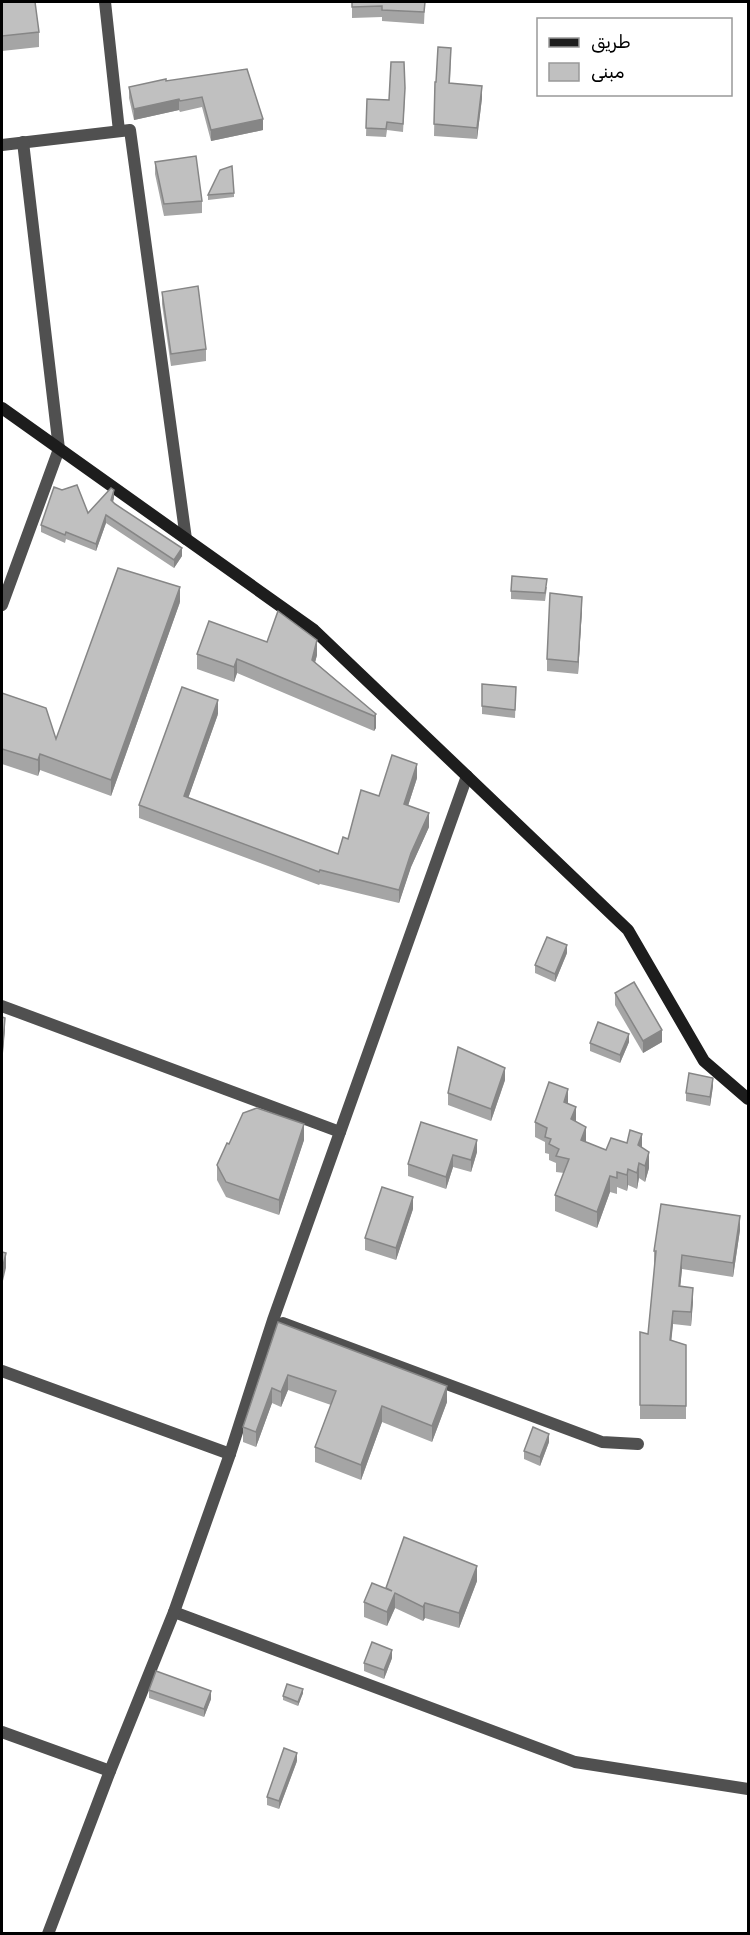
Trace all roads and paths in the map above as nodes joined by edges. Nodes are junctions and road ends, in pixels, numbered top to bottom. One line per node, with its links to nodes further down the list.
1 (105, 2): 2 (street)
2 (119, 131): 3 (street); 7 (street)
3 (23, 142): 4 (street); 6 (street)
4 (2, 145)
5 (2, 408): 6 (street)
6 (59, 449): 7 (street); 8 (street)
7 (186, 539): 9 (street)
8 (2, 605)
9 (467, 776): 11 (street); 12 (street)
10 (2, 1006): 12 (street)
11 (748, 1099)
12 (340, 1132): 13 (street)
13 (273, 1320): 15 (street); 16 (street)
14 (2, 1371): 16 (street)
15 (638, 1444)
16 (230, 1454): 17 (street)
17 (174, 1612): 19 (street); 20 (street)
18 (2, 1732): 19 (street)
19 (110, 1771): 21 (street)
20 (748, 1789)
21 (48, 1934)

